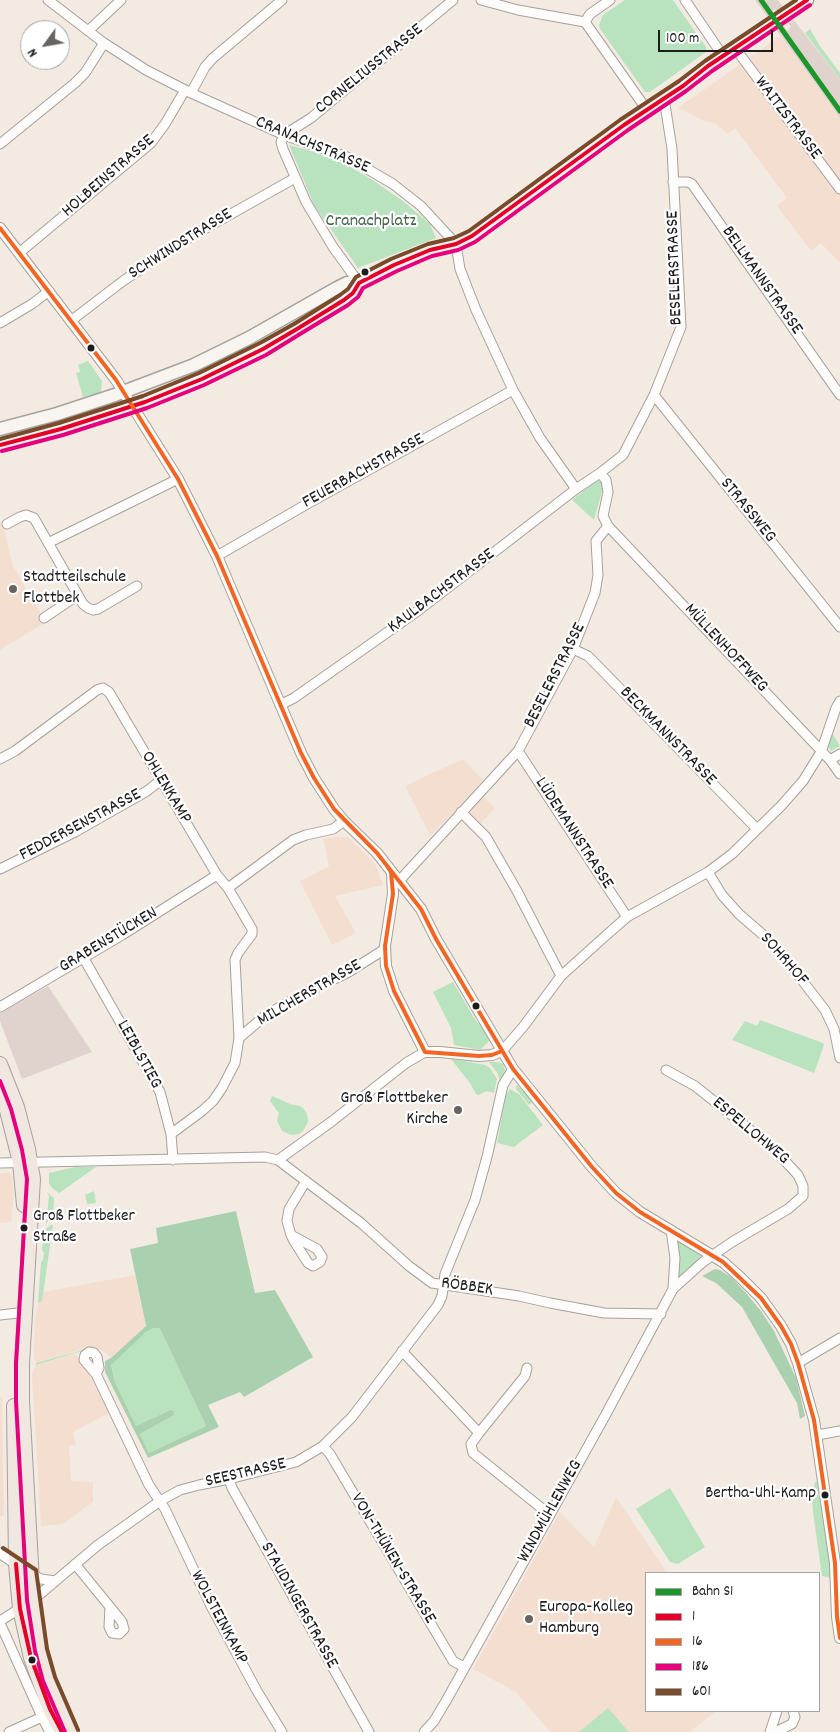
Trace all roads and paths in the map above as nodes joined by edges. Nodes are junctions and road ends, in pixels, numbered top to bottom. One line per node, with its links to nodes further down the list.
1 (48, 0): 10 (street, CRANACHSTRASSE)
2 (121, 0): 10 (street)
3 (282, 0): 14 (street, HOLBEINSTRASSE)
4 (454, 0): 17 (street, CORNELIUSSTRASSE)
5 (481, 0): 9 (street)
6 (610, 0): 9 (street)
7 (685, 0): 13 (street)
8 (807, 0): 12 (main road)
9 (585, 22): 16 (street)
10 (88, 31): 11 (street, CRANACHSTRASSE)
11 (104, 43): 14 (street, CRANACHSTRASSE); 18 (street)
12 (736, 48): 13 (main road); 21 (street, WAITZSTRASSE)
13 (723, 56): 15 (main road)
14 (188, 91): 17 (street, CRANACHSTRASSE); 24 (street, HOLBEINSTRASSE)
15 (664, 98): 16 (main road); 20 (street, BESELERSTRASSE)
16 (647, 110): 23 (main road)
17 (284, 135): 19 (street); 23 (street, CRANACHSTRASSE)
18 (0, 144)
19 (295, 178): 25 (street); 27 (street, SCHWINDSTRASSE)
20 (673, 182): 31 (street, BESELERSTRASSE); 32 (street, BELLMANNSTRASSE)
21 (840, 189)
22 (0, 228): 24 (street)
23 (456, 244): 25 (main road); 29 (street)
24 (19, 253): 26 (street)
25 (359, 283): 30 (main road); 33 (main road)
26 (49, 291): 27 (street); 28 (street)
27 (72, 320): 30 (street)
28 (0, 323)
29 (513, 390): 38 (street); 42 (street, FEUERBACHSTRASSE)
30 (124, 392): 33 (street); 34 (main road)
31 (654, 395): 36 (street, BESELERSTRASSE); 46 (street, STRASSWEG)
32 (840, 395)
33 (133, 406): 35 (main road); 37 (street)
34 (0, 429)
35 (0, 445)
36 (600, 473): 38 (street, KAULBACHSTRASSE); 40 (street)
37 (178, 478): 41 (street); 42 (street)
38 (576, 489): 49 (street, KAULBACHSTRASSE)
39 (7, 524): 41 (street)
40 (608, 526): 47 (street, BESELERSTRASSE); 51 (street, MÜLLENHOFFWEG)
41 (48, 543): 44 (street)
42 (217, 556): 49 (street)
43 (137, 586): 44 (street)
44 (78, 595): 45 (street)
45 (44, 618)
46 (840, 627)
47 (573, 649): 50 (street, BESELERSTRASSE); 59 (street, BECKMANNSTRASSE)
48 (840, 701): 51 (street)
49 (280, 704): 58 (street)
50 (518, 751): 57 (street, BESELERSTRASSE); 68 (street, LÜDEMANNSTRASSE)
51 (821, 752): 54 (street, MÜLLENHOFFWEG); 59 (street)
52 (840, 754): 54 (street)
53 (0, 759): 56 (street, OHLENKAMP)
54 (830, 760): 55 (street, MÜLLENHOFFWEG)
55 (840, 774)
56 (161, 780): 60 (street, FEDDERSENSTRASSE); 63 (street, OHLENKAMP)
57 (461, 812): 64 (street, BESELERSTRASSE); 71 (street)
58 (344, 821): 61 (street); 65 (street)
59 (757, 829): 62 (street)
60 (0, 869)
61 (391, 872): 64 (street); 67 (street)
62 (708, 872): 68 (street); 76 (street, SOHRHOF)
63 (217, 875): 65 (street, OHLENKAMP); 70 (street, GRABENSTÜCKEN)
64 (399, 881): 66 (street)
65 (228, 888): 73 (street, OHLENKAMP)
66 (412, 898): 67 (street); 74 (street)
67 (392, 902): 69 (street)
68 (627, 917): 71 (street)
69 (385, 949): 73 (street, MILCHERSTRASSE); 75 (street)
70 (83, 957): 72 (street, GRABENSTÜCKEN); 81 (street, LEIBLSTIEG)
71 (561, 976): 74 (street)
72 (0, 1007)
73 (239, 1038): 81 (street, MILCHERSTRASSE)
74 (502, 1051): 75 (street); 78 (street)
75 (425, 1052): 83 (street)
76 (840, 1058)
77 (0, 1064): 85 (main road)
78 (512, 1069): 87 (street); 90 (street, SEESTRASSE)
79 (666, 1070): 89 (street, ESPELLOHWEG)
80 (0, 1081): 85 (main road)
81 (171, 1134): 82 (street, LEIBLSTIEG)
82 (173, 1160): 83 (street); 85 (street)
83 (278, 1160): 86 (street, RÖBBEK)
84 (0, 1163): 85 (street)
85 (26, 1163): 92 (main road); 110 (main road)
86 (306, 1182): 88 (street); 90 (street, RÖBBEK)
87 (671, 1230): 89 (street); 91 (street, WINDMÜHLENWEG)
88 (291, 1235)
89 (714, 1255): 91 (street, WINDMÜHLENWEG); 97 (street)
90 (444, 1285): 93 (street, RÖBBEK); 96 (street, SEESTRASSE)
91 (673, 1289): 93 (street, WINDMÜHLENWEG)
92 (18, 1313): 94 (street); 108 (main road)
93 (661, 1314): 106 (street, WINDMÜHLENWEG)
94 (0, 1315)
95 (840, 1338): 97 (street)
96 (402, 1351): 101 (street); 103 (street, SEESTRASSE)
97 (798, 1363): 102 (street)
98 (527, 1368): 101 (street)
99 (96, 1374): 105 (street, WOLSTEINKAMP)
100 (840, 1431): 102 (street)
101 (479, 1433): 106 (street)
102 (817, 1435): 116 (street)
103 (323, 1446): 104 (street, SEESTRASSE); 117 (street, VON-THÜNEN-STRASSE)
104 (230, 1479): 105 (street, SEESTRASSE); 126 (street, STAUDINGERSTRASSE)
105 (160, 1501): 109 (street, SEESTRASSE); 125 (street, WOLSTEINKAMP)
106 (550, 1515): 117 (street, WINDMÜHLENWEG)
107 (0, 1553): 108 (street)
108 (16, 1564): 110 (street); 114 (main road)
109 (75, 1564): 111 (street, SEESTRASSE); 113 (street)
110 (30, 1573): 111 (street); 112 (main road)
111 (55, 1581): 112 (street, SEESTRASSE)
112 (33, 1600): 114 (street, SEESTRASSE); 124 (main road)
113 (110, 1607)
114 (20, 1608): 115 (street, SEESTRASSE); 123 (main road)
115 (0, 1622): 120 (street)
116 (840, 1638)
117 (464, 1667): 127 (street, WINDMÜHLENWEG)
118 (777, 1712): 128 (street)
119 (793, 1712): 129 (street)
120 (42, 1717): 121 (street); 122 (street)
121 (9, 1732)
122 (50, 1732)
123 (62, 1732)
124 (72, 1732)
125 (282, 1732)
126 (369, 1732)
127 (424, 1732)
128 (770, 1732)
129 (775, 1732)

